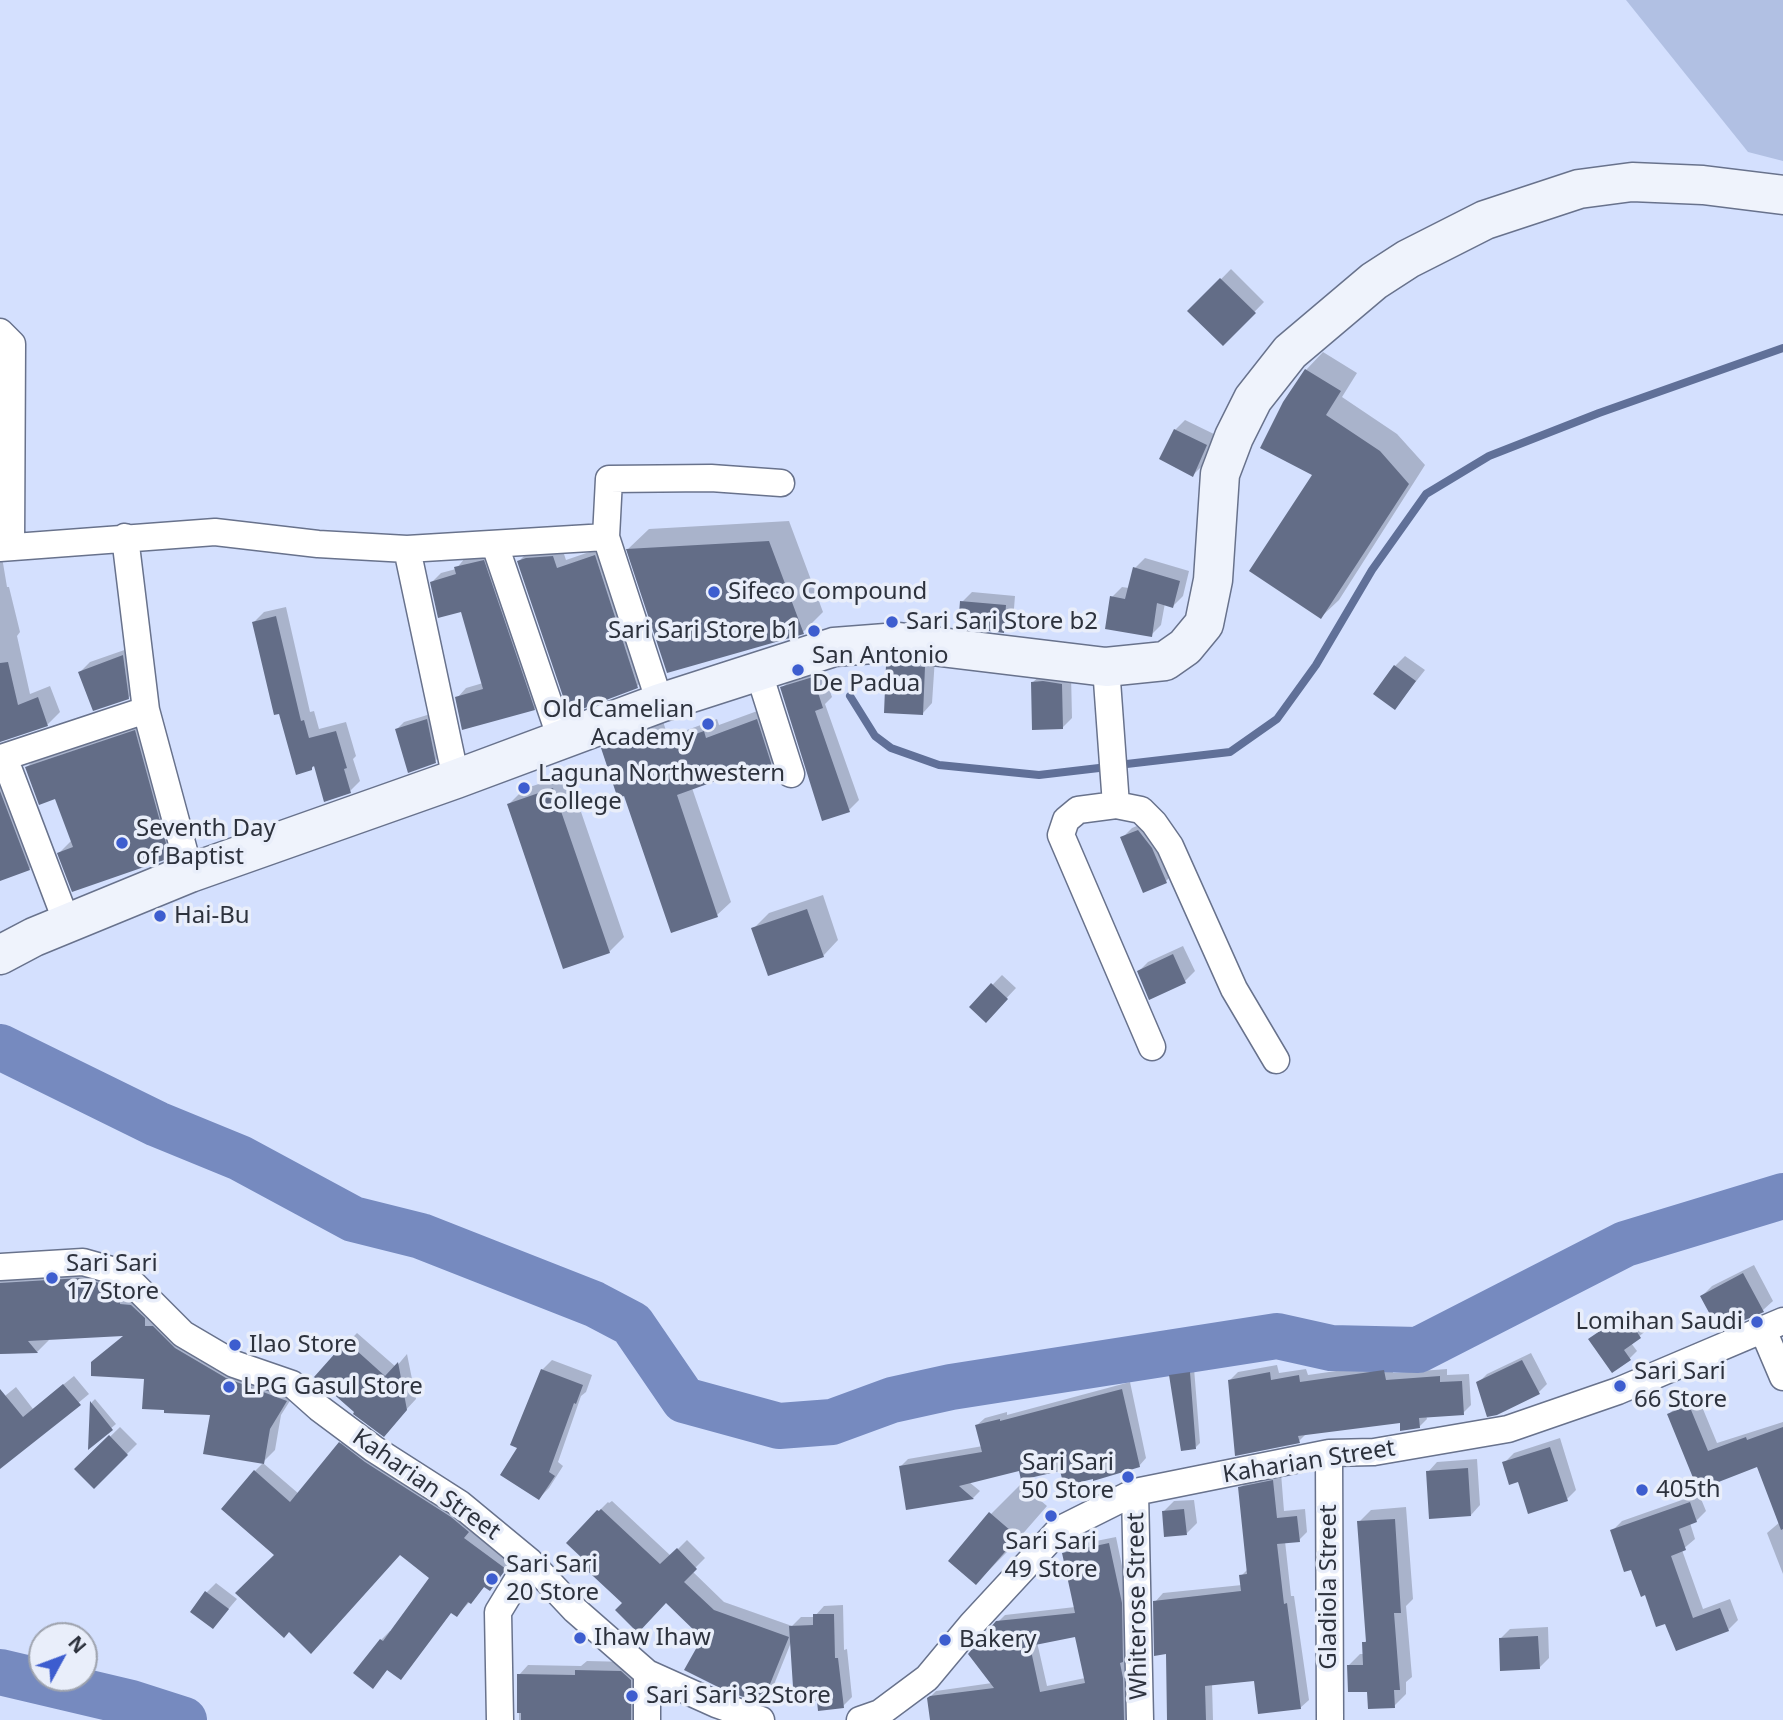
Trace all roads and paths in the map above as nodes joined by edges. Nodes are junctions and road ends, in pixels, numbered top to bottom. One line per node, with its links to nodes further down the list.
1 (1783, 195): 9 (main road)
2 (0, 332): 7 (street)
3 (781, 483): 5 (street)
4 (125, 537): 7 (street); 8 (street); 12 (street)
5 (606, 537): 6 (street); 11 (street)
6 (495, 545): 8 (street); 13 (street)
7 (6, 547)
8 (407, 549): 15 (street)
9 (1106, 667): 10 (main road); 16 (street)
10 (758, 670): 11 (main road); 14 (street)
11 (660, 703): 13 (main road)
12 (146, 710): 17 (street); 18 (street)
13 (561, 739): 15 (main road)
14 (791, 774)
15 (456, 779): 17 (main road)
16 (1115, 805): 20 (street); 21 (street)
17 (190, 873): 18 (main road)
18 (67, 923): 19 (main road)
19 (0, 955)
20 (1152, 1047)
21 (1276, 1060)
22 (0, 1267): 27 (street, Kaharian Street)
23 (1773, 1325): 24 (street); 25 (street, Kaharian Street)
24 (1783, 1377)
25 (1329, 1453): 26 (street, Kaharian Street); 34 (street, Gladiola Street)
26 (1135, 1492): 32 (street, Kaharian Street); 33 (street, Whiterose Street)
27 (528, 1561): 28 (street, Kaharian Street); 29 (street)
28 (647, 1673): 30 (street); 31 (street, Kaharian Street)
29 (500, 1720)
30 (647, 1720)
31 (761, 1720)
32 (860, 1720)
33 (1140, 1720)
34 (1330, 1720)

